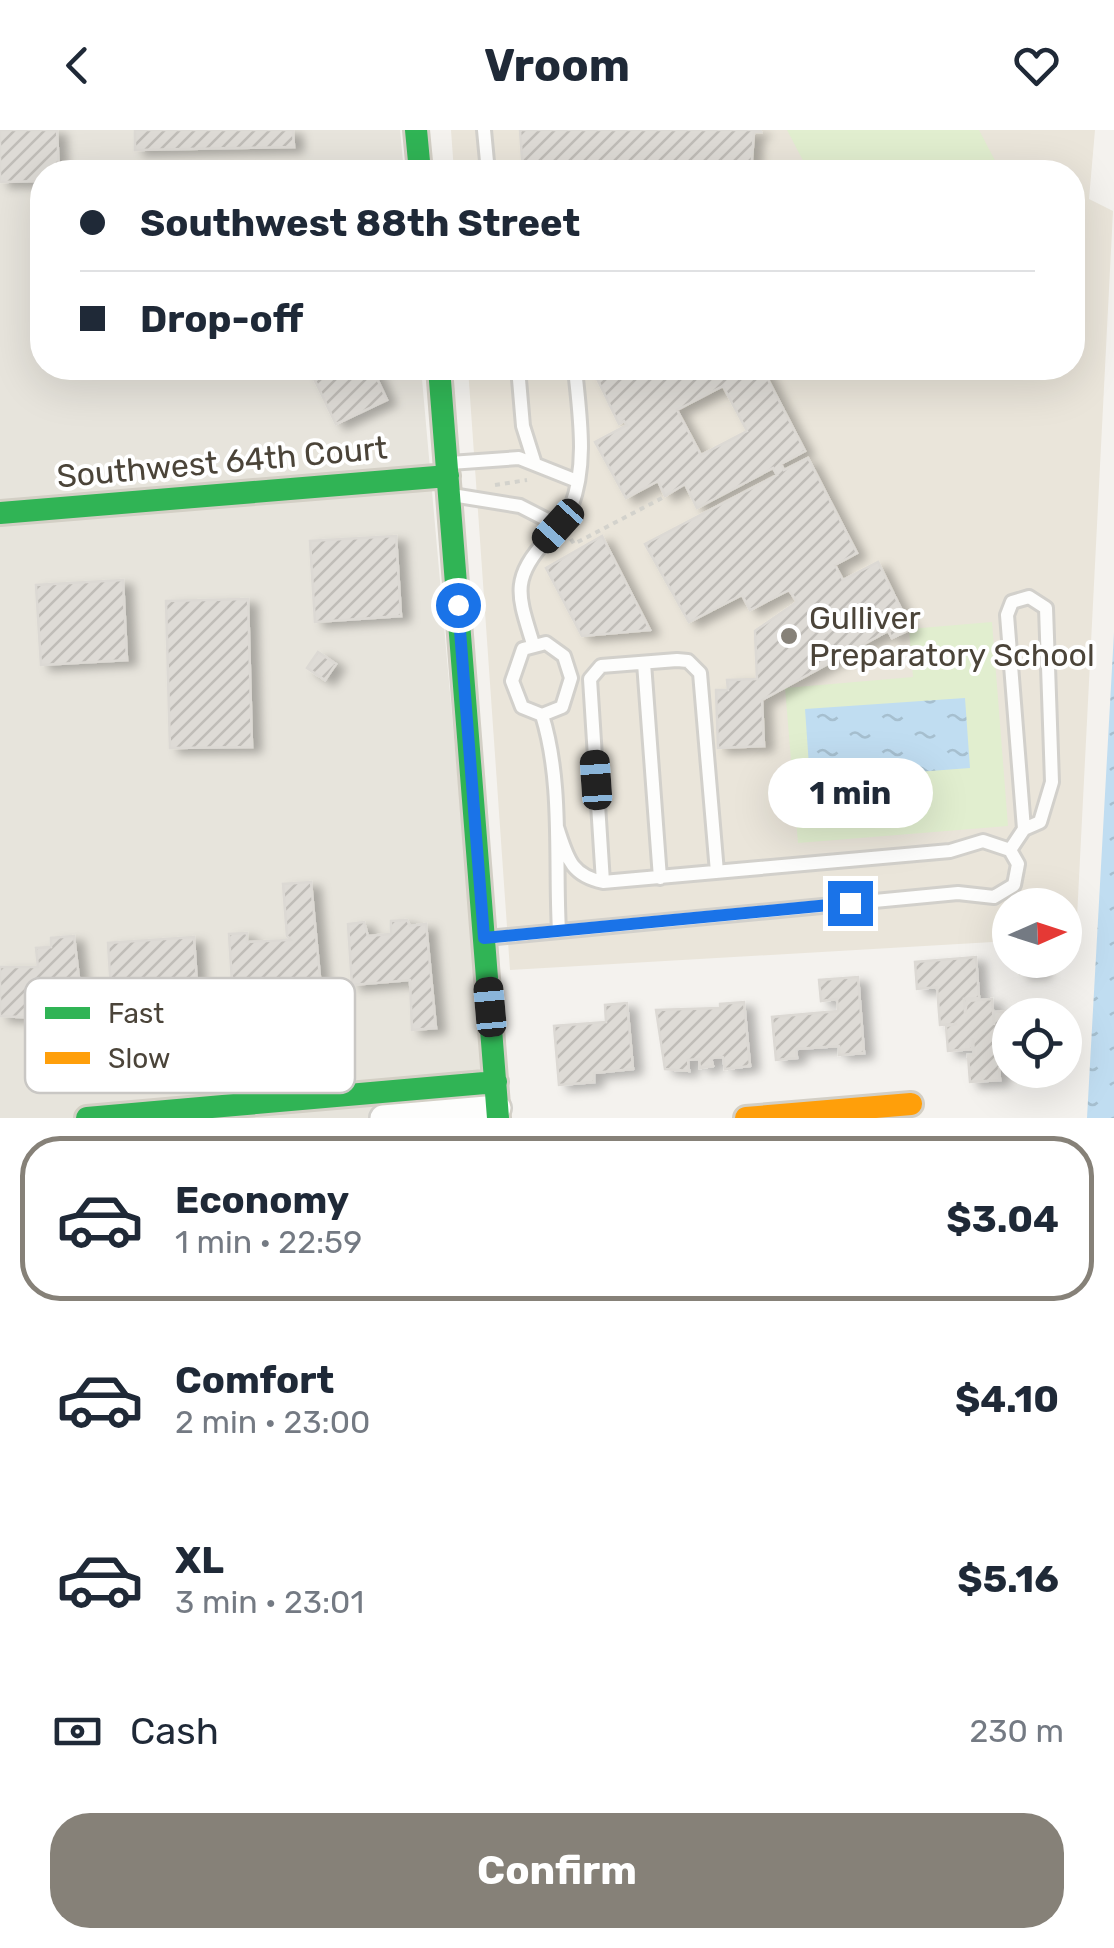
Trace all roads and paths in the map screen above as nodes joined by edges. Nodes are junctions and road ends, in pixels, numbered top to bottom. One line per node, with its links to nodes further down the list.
1 (416, 130): 3 (street)
2 (484, 130): 4 (lane)
3 (419, 160)
4 (487, 160)
5 (440, 380): 9 (street)
6 (519, 380): 8 (lane)
7 (576, 380): 10 (lane)
8 (534, 461): 9 (lane); 10 (lane)
9 (448, 478): 14 (street, Southwest 64th Court); 15 (lane); 29 (street)
10 (577, 481): 15 (lane)
11 (540, 482): 12 (path)
12 (492, 486)
13 (662, 498): 16 (path)
14 (0, 512)
15 (558, 526): 17 (lane)
16 (571, 538)
17 (534, 644): 19 (lane); 21 (lane)
18 (644, 662): 20 (lane); 25 (lane); 26 (lane)
19 (570, 678): 20 (lane); 21 (lane)
20 (590, 679): 27 (lane)
21 (542, 714): 22 (lane)
22 (557, 827): 27 (lane); 28 (lane)
23 (1024, 829): 23 (lane); 24 (lane)
24 (1010, 850): 25 (lane); 28 (lane)
25 (718, 872): 26 (lane)
26 (660, 878): 27 (lane)
27 (602, 882)
28 (560, 930): 29 (lane)
29 (484, 938): 30 (street)
30 (498, 1103): 32 (street); 34 (street)
31 (911, 1104): 35 (street)
32 (225, 1112): 33 (street)
33 (87, 1118)
34 (383, 1118)
35 (746, 1118)

